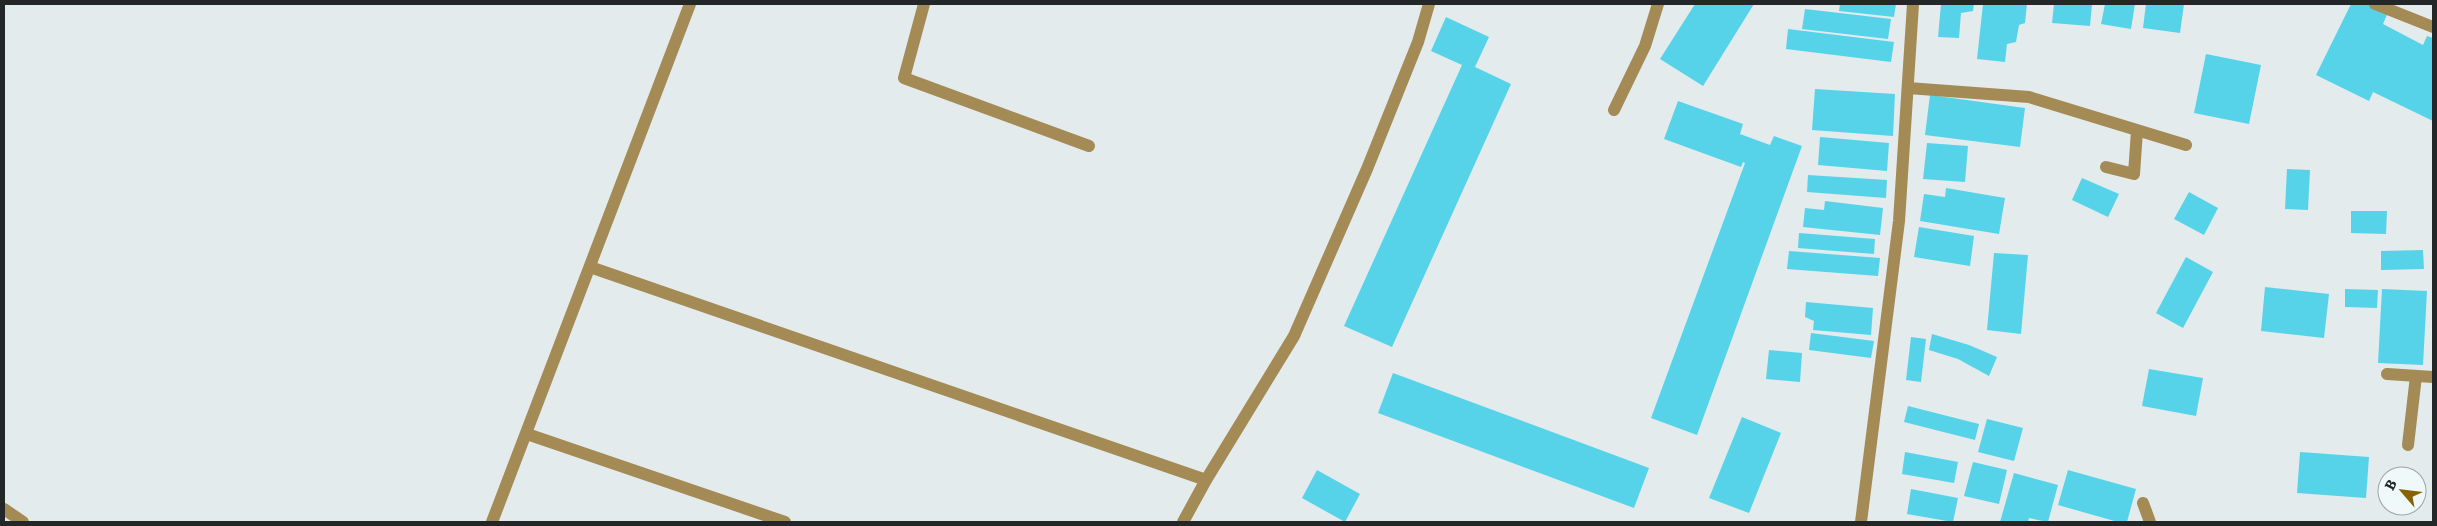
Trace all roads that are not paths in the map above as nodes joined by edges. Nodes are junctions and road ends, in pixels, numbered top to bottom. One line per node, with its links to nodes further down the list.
1 (690, 4): 14 (street)
2 (924, 4): 12 (street)
3 (1429, 4): 20 (street)
4 (1658, 4): 9 (street)
5 (1913, 4): 8 (street)
6 (2375, 4): 7 (street)
7 (2433, 28)
8 (1908, 88): 10 (street); 27 (street)
9 (1614, 110)
10 (2137, 130): 11 (street); 13 (street)
11 (2186, 145)
12 (1089, 146)
13 (2106, 167)
14 (590, 267): 18 (street); 20 (street)
15 (2387, 374): 16 (street)
16 (2416, 376): 17 (street); 19 (street)
17 (2433, 377)
18 (527, 434): 24 (street); 25 (street)
19 (2408, 446)
20 (1206, 480): 26 (street)
21 (2143, 503): 28 (street)
22 (4, 508): 23 (street)
23 (23, 522)
24 (492, 522)
25 (785, 522)
26 (1183, 522)
27 (1861, 522)
28 (2150, 522)

